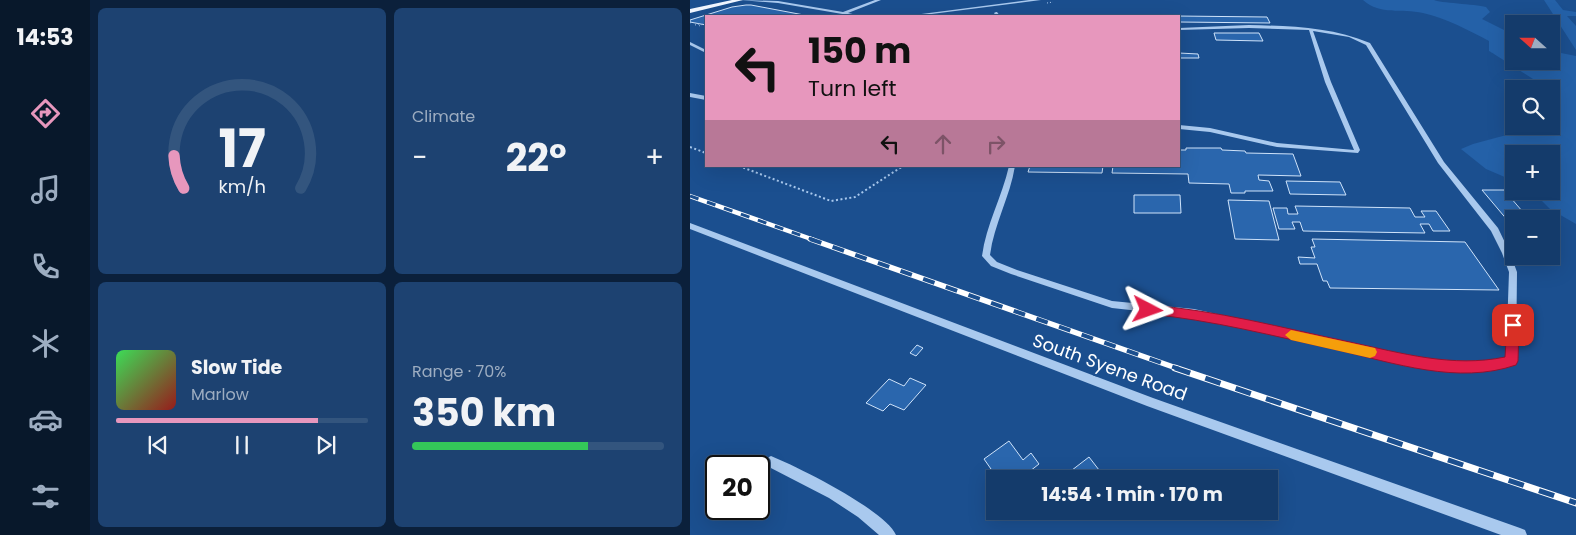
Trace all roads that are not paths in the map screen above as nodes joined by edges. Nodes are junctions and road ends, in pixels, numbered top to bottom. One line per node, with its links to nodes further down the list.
1 (715, 0): 6 (main road)
2 (740, 0): 5 (street); 6 (main road)
3 (879, 0): 7 (street)
4 (1040, 0): 8 (street)
5 (777, 1): 7 (street)
6 (690, 11)
7 (842, 14): 9 (street)
8 (951, 14): 10 (street)
9 (851, 15)
10 (930, 15)
11 (1180, 30): 12 (street)
12 (1311, 30): 17 (street); 18 (street)
13 (690, 43): 14 (street)
14 (705, 51)
15 (690, 95): 16 (street)
16 (705, 98)
17 (1180, 127)
18 (1012, 167)
19 (690, 226): 21 (street, South Syene Road)
20 (771, 462): 22 (street)
21 (1497, 531): 23 (street, South Syene Road)
22 (889, 535)
23 (1520, 535)

